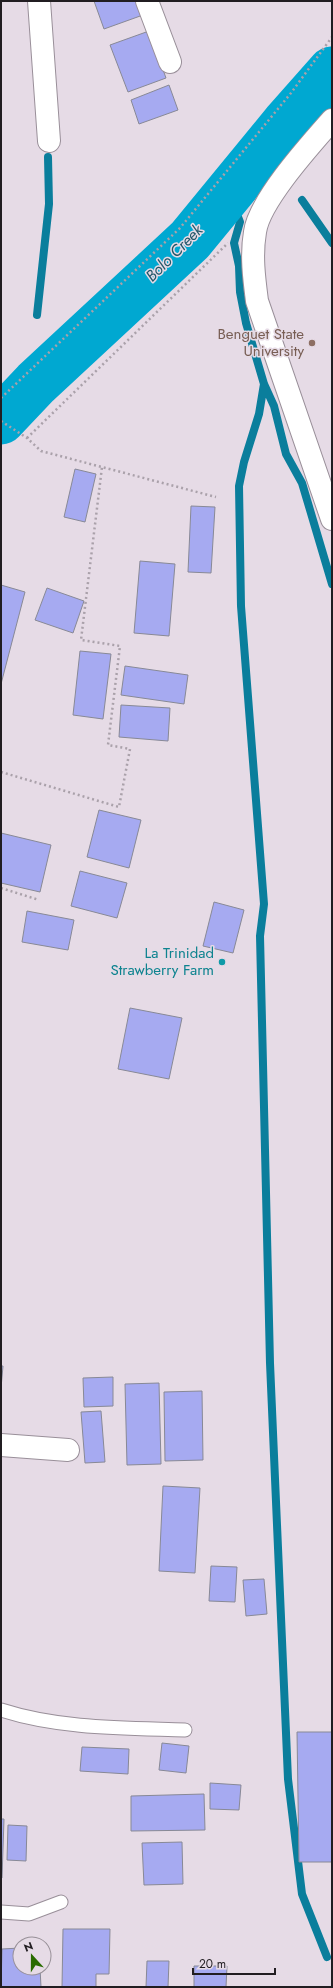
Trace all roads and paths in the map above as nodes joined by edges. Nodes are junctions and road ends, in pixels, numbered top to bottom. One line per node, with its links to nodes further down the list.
1 (39, 1): 6 (street)
2 (147, 1): 4 (street)
3 (332, 38): 8 (path)
4 (170, 62)
5 (332, 120): 13 (street)
6 (49, 140)
7 (228, 243): 10 (path)
8 (1, 398)
9 (1, 420): 10 (path)
10 (27, 438): 11 (path)
11 (102, 467): 12 (path); 14 (path)
12 (216, 497)
13 (332, 519)
14 (1, 772)
15 (1, 888): 16 (path)
16 (39, 900)
17 (1, 1445): 18 (street)
18 (68, 1450)
19 (1, 1710): 20 (lane)
20 (185, 1730)
21 (61, 1902): 22 (lane)
22 (1, 1912)

